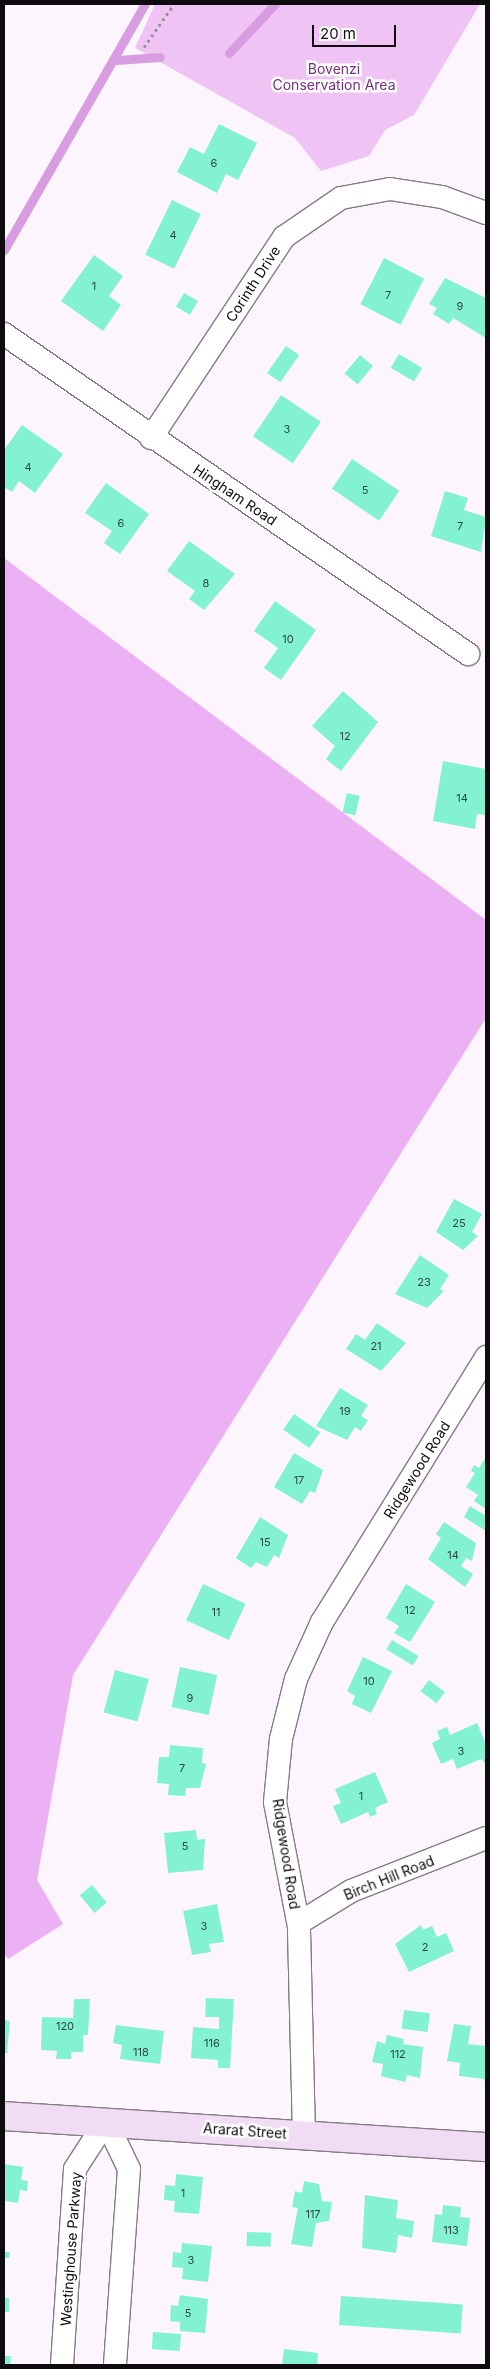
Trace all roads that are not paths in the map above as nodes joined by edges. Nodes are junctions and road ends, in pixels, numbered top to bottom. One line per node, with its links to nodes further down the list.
1 (486, 213): 3 (street, Corinth Drive)
2 (4, 334): 3 (street, Hingham Road)
3 (151, 438): 4 (street, Hingham Road)
4 (468, 654)
5 (486, 1357): 7 (street, Ridgewood Road)
6 (486, 1838): 7 (street, Birch Hill Road)
7 (299, 1927): 10 (street, Ridgewood Road)
8 (4, 2116): 9 (main road, Ararat Street)
9 (106, 2121): 10 (main road, Ararat Street); 12 (street, Westinghouse Parkway); 13 (street)
10 (304, 2135): 11 (main road, Ararat Street)
11 (486, 2147)
12 (62, 2365)
13 (116, 2365)

